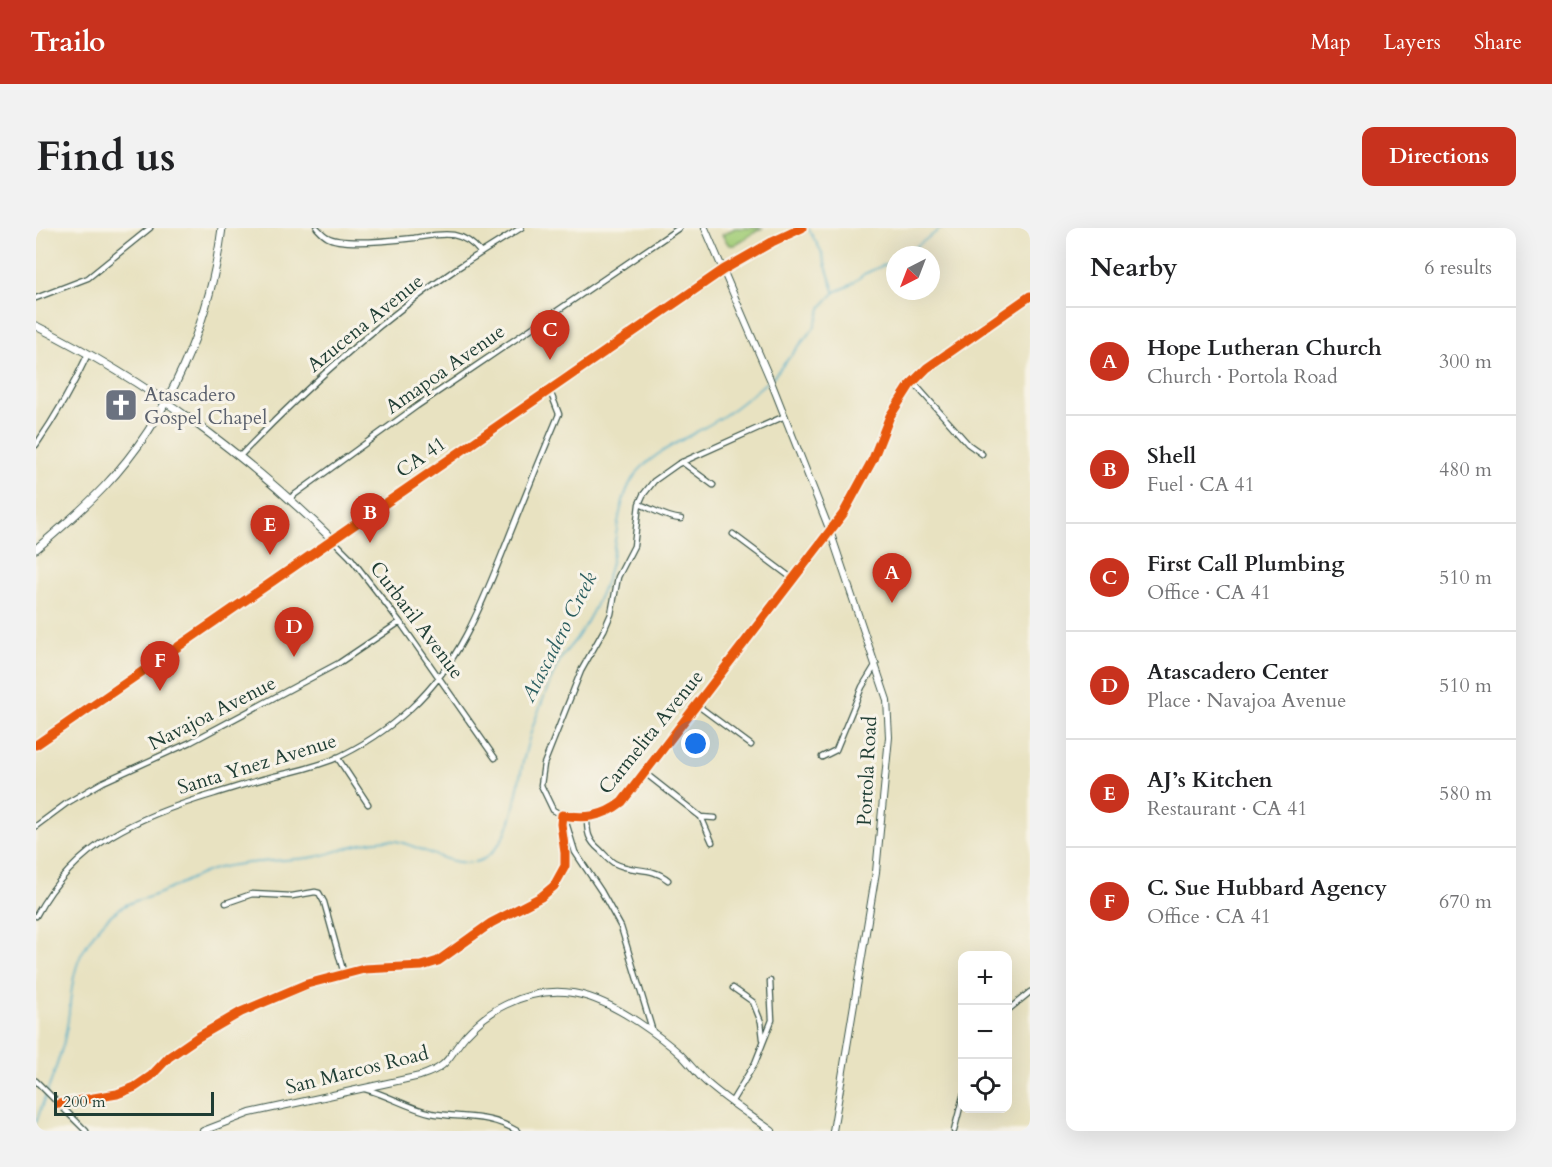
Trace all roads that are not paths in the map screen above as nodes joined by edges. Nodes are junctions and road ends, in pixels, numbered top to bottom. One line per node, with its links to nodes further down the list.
1 (150, 228): 11 (street)
2 (222, 228): 16 (main road)
3 (317, 228): 8 (street)
4 (521, 228): 8 (street, Azucena Avenue)
5 (679, 228): 23 (street, Amapoa Avenue)
6 (705, 228): 9 (street, Portola Road)
7 (802, 228): 9 (main road, CA 41 / CA 41)
8 (481, 253): 20 (street, Azucena Avenue)
9 (723, 270): 15 (main road, CA 41 / CA 41); 17 (street, Portola Road)
10 (1030, 296): 14 (street, Carmelita Avenue)
11 (36, 298)
12 (36, 326): 13 (main road, Curbaril Avenue)
13 (88, 354): 16 (main road, Curbaril Avenue); 18 (street)
14 (913, 382): 19 (street); 26 (street, Carmelita Avenue)
15 (550, 391): 28 (main road, CA 41 / CA 41); 33 (street, Santa Ynez Avenue)
16 (166, 402): 20 (main road, Curbaril Avenue); 29 (main road)
17 (785, 416): 21 (street); 26 (street, Portola Road)
18 (36, 445)
19 (982, 454)
20 (240, 456): 23 (main road, Curbaril Avenue)
21 (682, 462): 22 (street); 24 (street)
22 (713, 484)
23 (290, 498): 28 (main road, Curbaril Avenue)
24 (639, 504): 25 (street); 42 (street)
25 (681, 519)
26 (830, 531): 30 (street, Carmelita Avenue); 32 (street, Portola Road)
27 (733, 534): 30 (street)
28 (333, 540): 31 (street, Curbaril Avenue); 35 (main road, CA 41 / CA 41)
29 (36, 549)
30 (793, 579): 34 (street, Carmelita Avenue)
31 (400, 622): 33 (street, Curbaril Avenue); 46 (street, Navajoa Avenue)
32 (876, 664): 38 (street); 67 (street, Portola Road)
33 (440, 676): 37 (street, Santa Ynez Avenue); 39 (street, Curbaril Avenue)
34 (697, 705): 36 (street); 40 (street, Carmelita Avenue)
35 (36, 745)
36 (751, 745)
37 (337, 757): 41 (street); 50 (street, Santa Ynez Avenue)
38 (822, 757)
39 (495, 758)
40 (645, 773): 43 (street, Carmelita Avenue); 44 (street)
41 (368, 804)
42 (562, 815): 43 (street, Carmelita Avenue); 51 (street); 56 (street)
43 (587, 817): 48 (street)
44 (701, 817): 45 (street); 47 (street)
45 (715, 818)
46 (36, 826)
47 (712, 842)
48 (668, 880)
49 (226, 903): 51 (street)
50 (36, 915)
51 (344, 974): 61 (street)
52 (770, 981): 57 (street)
53 (733, 988): 57 (street)
54 (1030, 992): 55 (street)
55 (1012, 1006)
56 (653, 1032): 59 (street, San Marcos Road); 60 (street, San Marcos Road)
57 (764, 1042): 60 (street)
58 (38, 1083): 61 (street)
59 (363, 1088): 64 (street, San Marcos Road); 65 (street)
60 (732, 1101): 66 (street, San Marcos Road)
61 (59, 1104): 63 (street)
62 (959, 1113): 68 (street)
63 (86, 1131)
64 (203, 1131)
65 (517, 1131)
66 (772, 1131)
67 (833, 1131)
68 (954, 1131)

